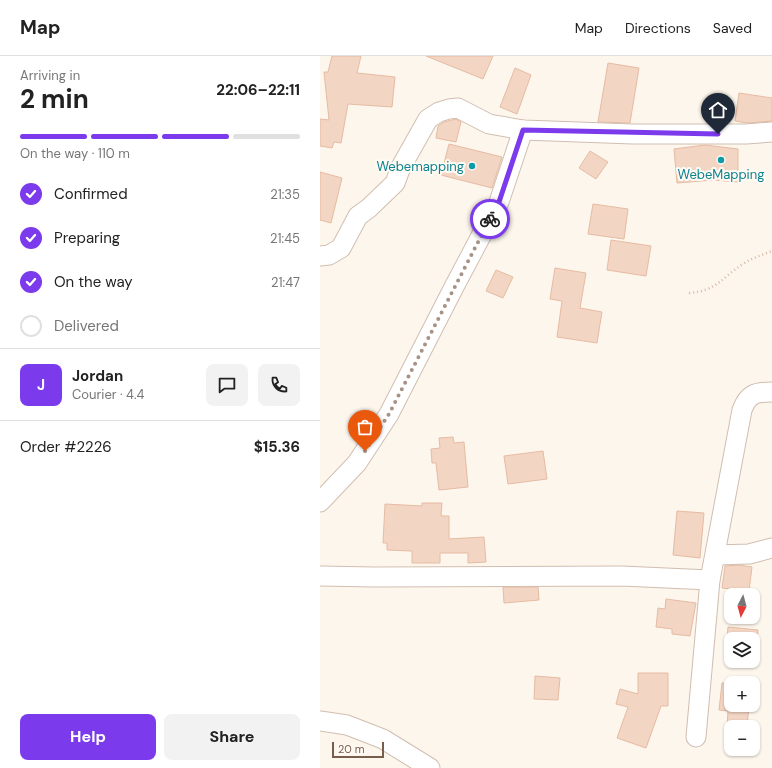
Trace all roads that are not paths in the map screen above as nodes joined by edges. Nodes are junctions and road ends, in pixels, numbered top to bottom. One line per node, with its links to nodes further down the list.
1 (523, 130): 2 (street); 3 (street); 5 (street)
2 (772, 132)
3 (320, 256)
4 (772, 392): 7 (street)
5 (320, 502)
6 (772, 548): 7 (street)
7 (716, 555): 9 (street)
8 (320, 576): 9 (street)
9 (710, 580): 11 (street)
10 (320, 721): 12 (street)
11 (696, 737)
12 (430, 768)

